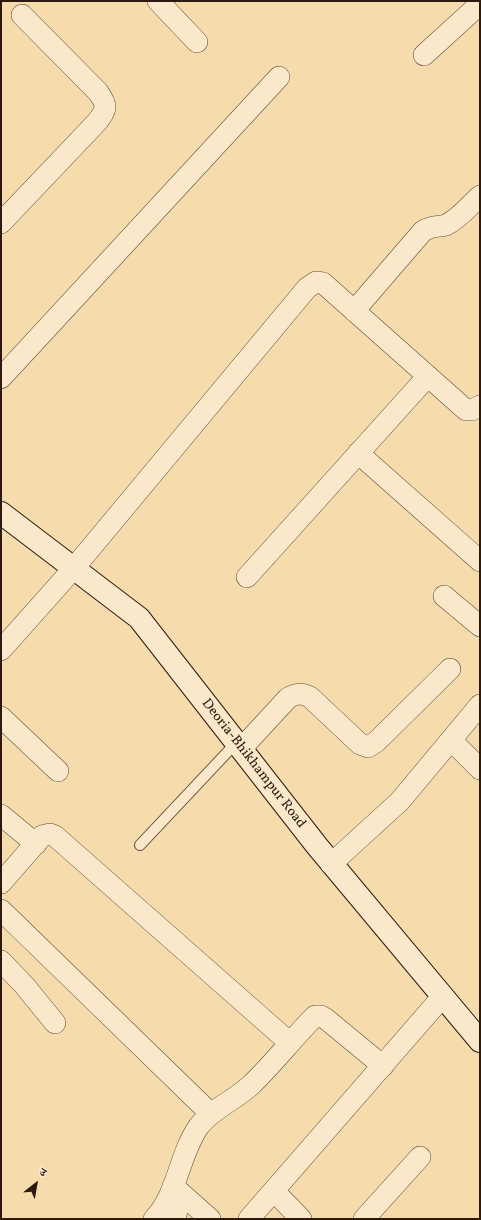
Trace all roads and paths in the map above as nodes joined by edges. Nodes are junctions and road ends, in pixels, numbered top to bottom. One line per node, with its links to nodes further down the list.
1 (158, 1): 4 (street)
2 (480, 4): 5 (street)
3 (22, 15): 8 (street)
4 (197, 42)
5 (424, 55)
6 (279, 77): 11 (street)
7 (480, 196): 9 (street)
8 (1, 223)
9 (354, 311): 10 (street); 16 (street)
10 (428, 376): 12 (street); 13 (street)
11 (1, 378)
12 (480, 406)
13 (358, 453): 15 (street); 17 (street)
14 (1, 513): 16 (main road, Deoria-Bhikhampur Road)
15 (480, 561)
16 (74, 568): 20 (street); 25 (main road, Deoria-Bhikhampur Road)
17 (247, 577)
18 (444, 596): 19 (street)
19 (480, 626)
20 (1, 650)
21 (450, 669): 25 (street)
22 (480, 705): 24 (street)
23 (1, 717): 27 (street)
24 (451, 740): 26 (street); 31 (street)
25 (239, 746): 30 (lane); 31 (main road, Deoria-Bhikhampur Road)
26 (480, 769)
27 (58, 771)
28 (1, 815): 29 (street)
29 (36, 844): 32 (street); 38 (street)
30 (140, 845)
31 (331, 864): 35 (main road, Deoria-Bhikhampur Road)
32 (1, 883)
33 (1, 910): 40 (street)
34 (1, 961): 36 (street)
35 (443, 996): 37 (main road, Deoria-Bhikhampur Road); 39 (street)
36 (55, 1023)
37 (480, 1041)
38 (290, 1043): 39 (street); 40 (street)
39 (383, 1066): 43 (street)
40 (210, 1113): 42 (street)
41 (420, 1157): 49 (street)
42 (177, 1190): 44 (street); 45 (street); 46 (street)
43 (274, 1191): 47 (street); 48 (street)
44 (154, 1219)
45 (175, 1219)
46 (210, 1219)
47 (249, 1219)
48 (301, 1219)
49 (364, 1219)

